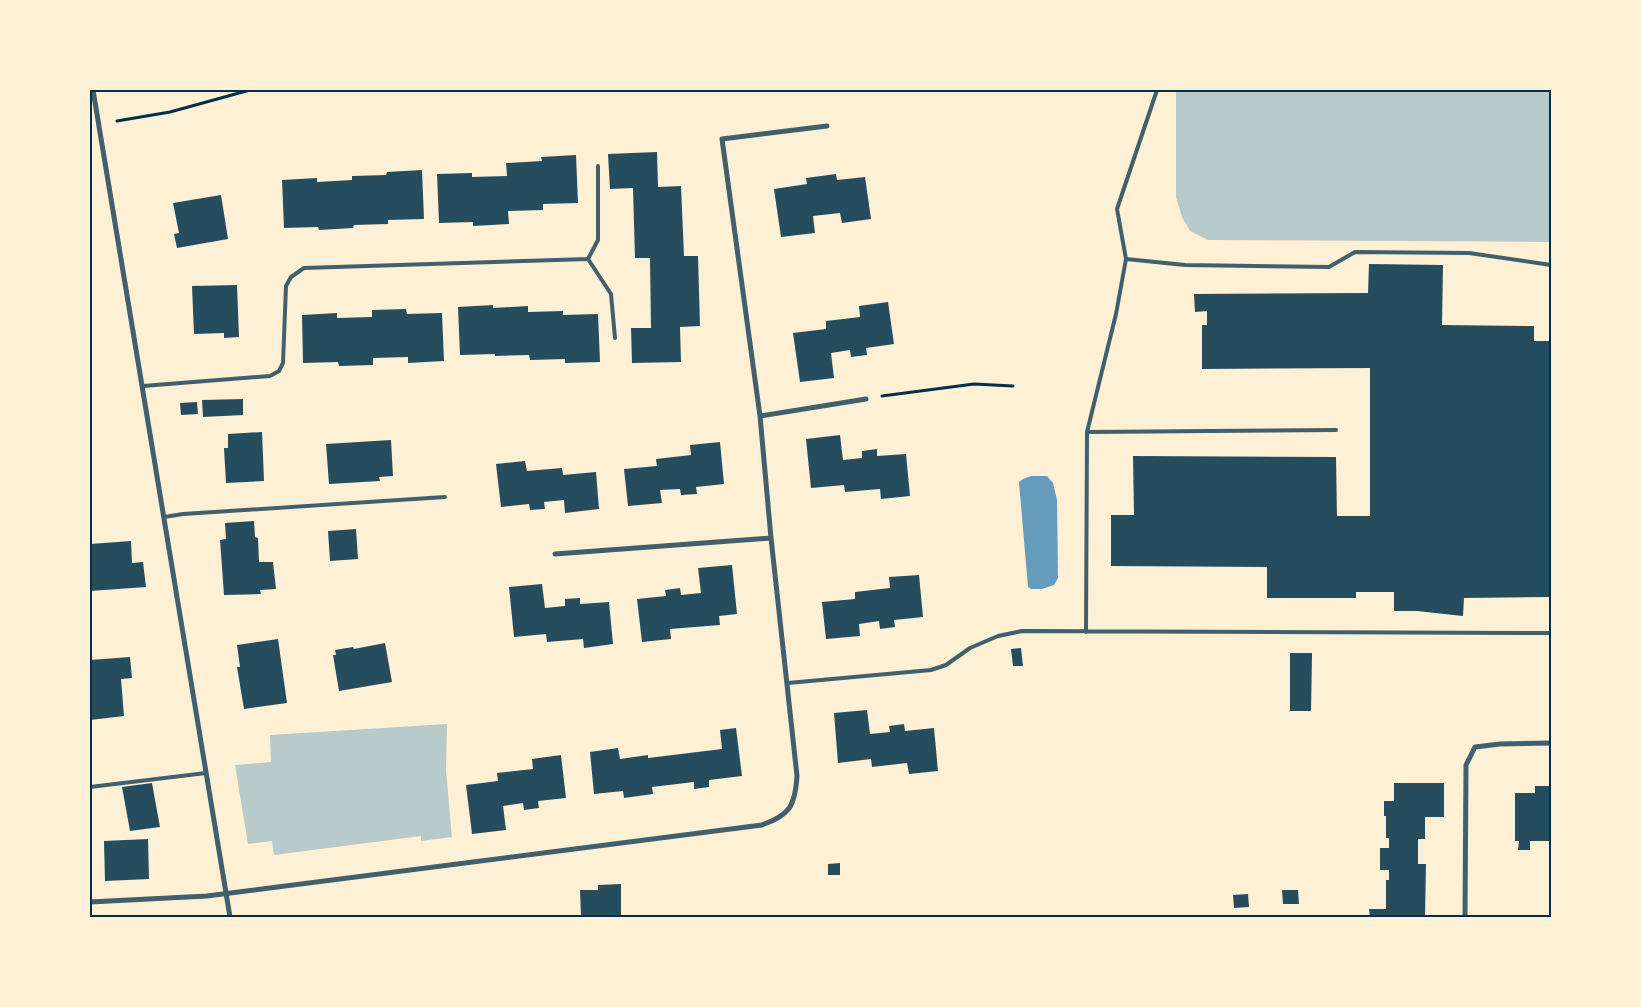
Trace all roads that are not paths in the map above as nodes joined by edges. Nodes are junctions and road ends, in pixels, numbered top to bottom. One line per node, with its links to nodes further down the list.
1 (93, 90): 9 (street)
2 (1157, 90): 6 (lane)
3 (828, 126): 11 (street)
4 (598, 166): 5 (lane)
5 (588, 259): 8 (lane); 9 (lane)
6 (1126, 259): 7 (lane); 13 (lane)
7 (1551, 265)
8 (615, 338)
9 (143, 386): 15 (street)
10 (866, 399): 11 (street)
11 (760, 416): 16 (street)
12 (1336, 430): 13 (lane)
13 (1087, 432): 18 (lane)
14 (445, 496): 15 (lane)
15 (164, 517): 22 (street)
16 (771, 538): 17 (street); 20 (street)
17 (555, 554)
18 (1086, 632): 19 (lane); 20 (lane)
19 (1551, 632)
20 (788, 683): 24 (street)
21 (1551, 743): 27 (street)
22 (206, 773): 23 (lane); 24 (street)
23 (90, 787)
24 (226, 894): 25 (street); 26 (street)
25 (90, 902)
26 (230, 917)
27 (1465, 917)

